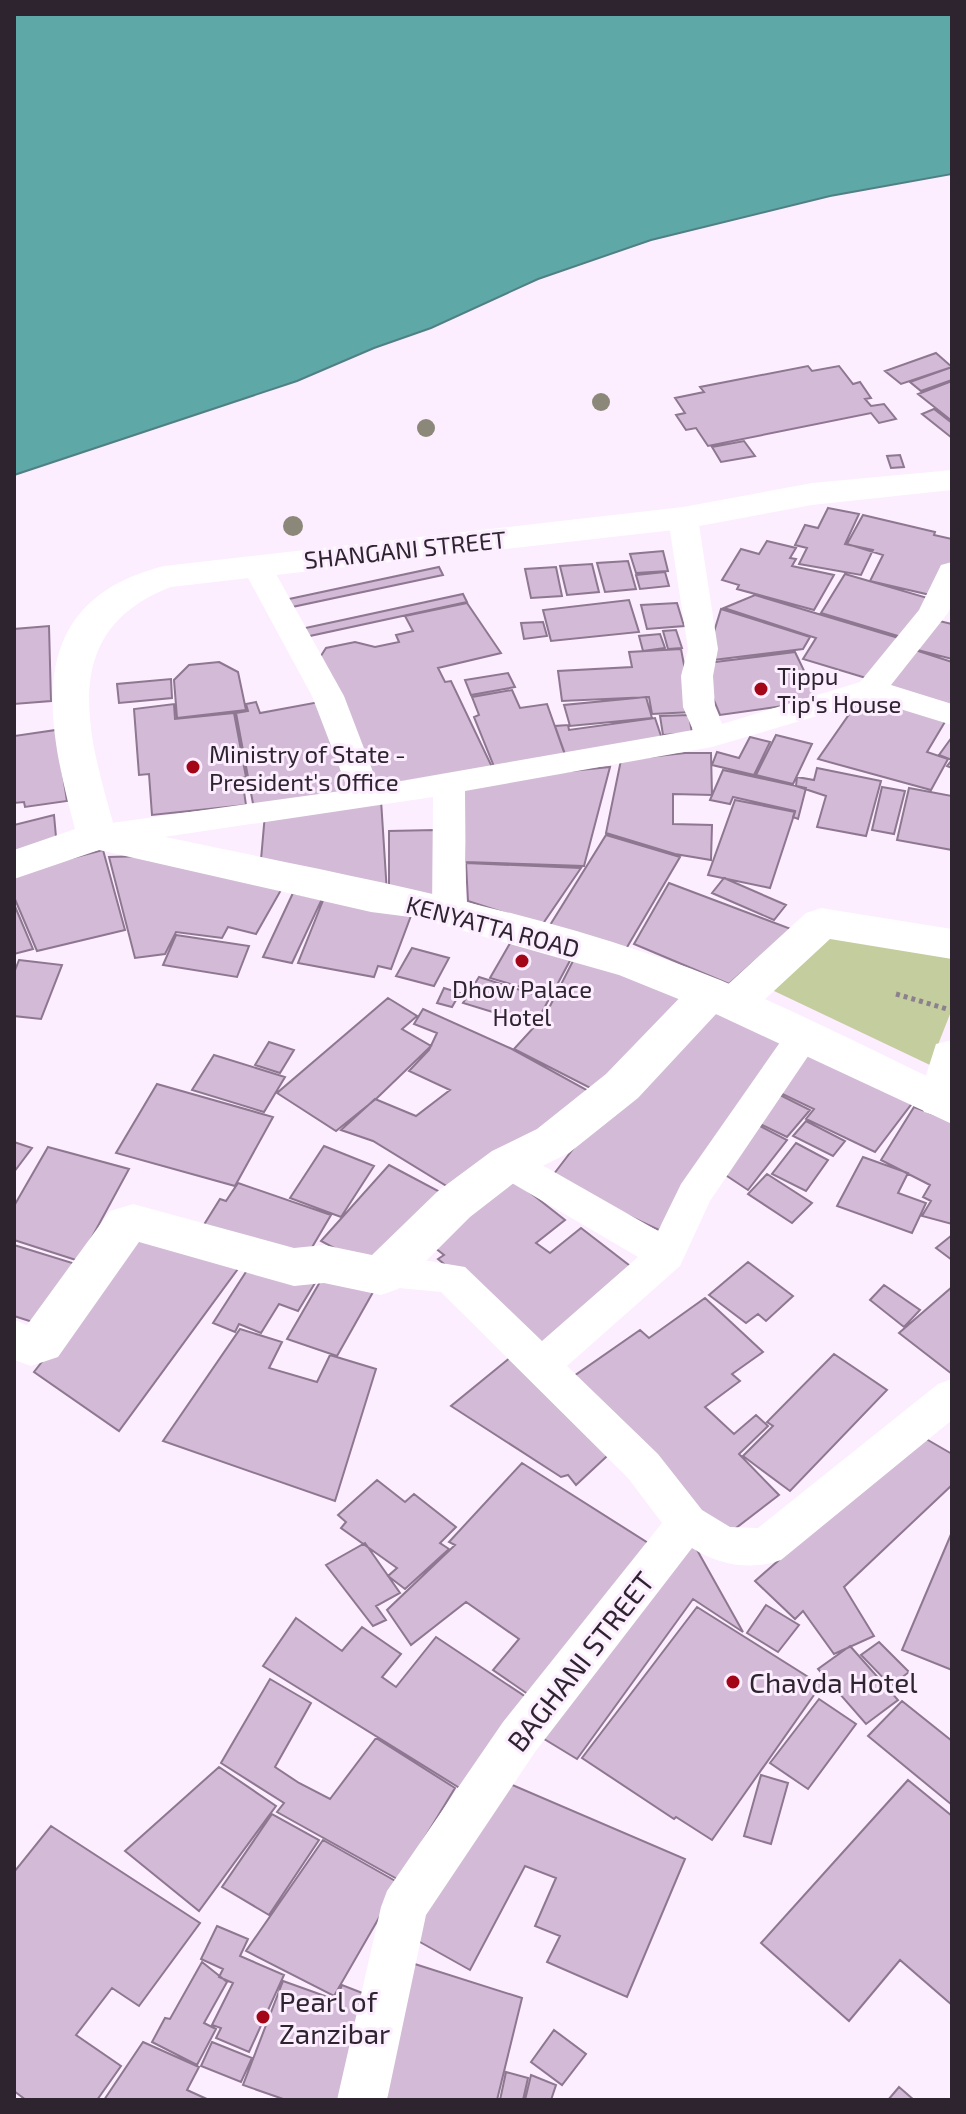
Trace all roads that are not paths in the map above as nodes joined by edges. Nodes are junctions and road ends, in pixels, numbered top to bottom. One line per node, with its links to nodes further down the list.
1 (952, 480): 2 (main road, SHANGANI STREET)
2 (683, 518): 3 (main road, SHANGANI STREET); 8 (street)
3 (256, 565): 10 (street); 11 (main road, SHANGANI STREET)
4 (952, 571): 5 (street)
5 (943, 615): 6 (street)
6 (871, 689): 7 (street); 8 (street)
7 (952, 715)
8 (712, 737): 9 (street)
9 (449, 782): 10 (street); 13 (street)
10 (367, 798): 11 (street)
11 (97, 836): 12 (main road); 13 (main road, KENYATTA ROAD)
12 (14, 865)
13 (449, 913): 15 (main road, KENYATTA ROAD)
14 (952, 944): 15 (main road)
15 (720, 1000): 16 (main road, KENYATTA ROAD); 19 (main road)
16 (803, 1037): 18 (main road, KENYATTA ROAD); 20 (street)
17 (952, 1056): 18 (main road)
18 (946, 1104)
19 (508, 1163): 20 (street); 21 (main road)
20 (666, 1255): 23 (street)
21 (381, 1276): 22 (main road); 23 (street)
22 (14, 1340)
23 (543, 1364): 25 (street)
24 (952, 1396): 25 (street)
25 (687, 1523): 26 (street, BAGHANI STREET)
26 (362, 2100)

